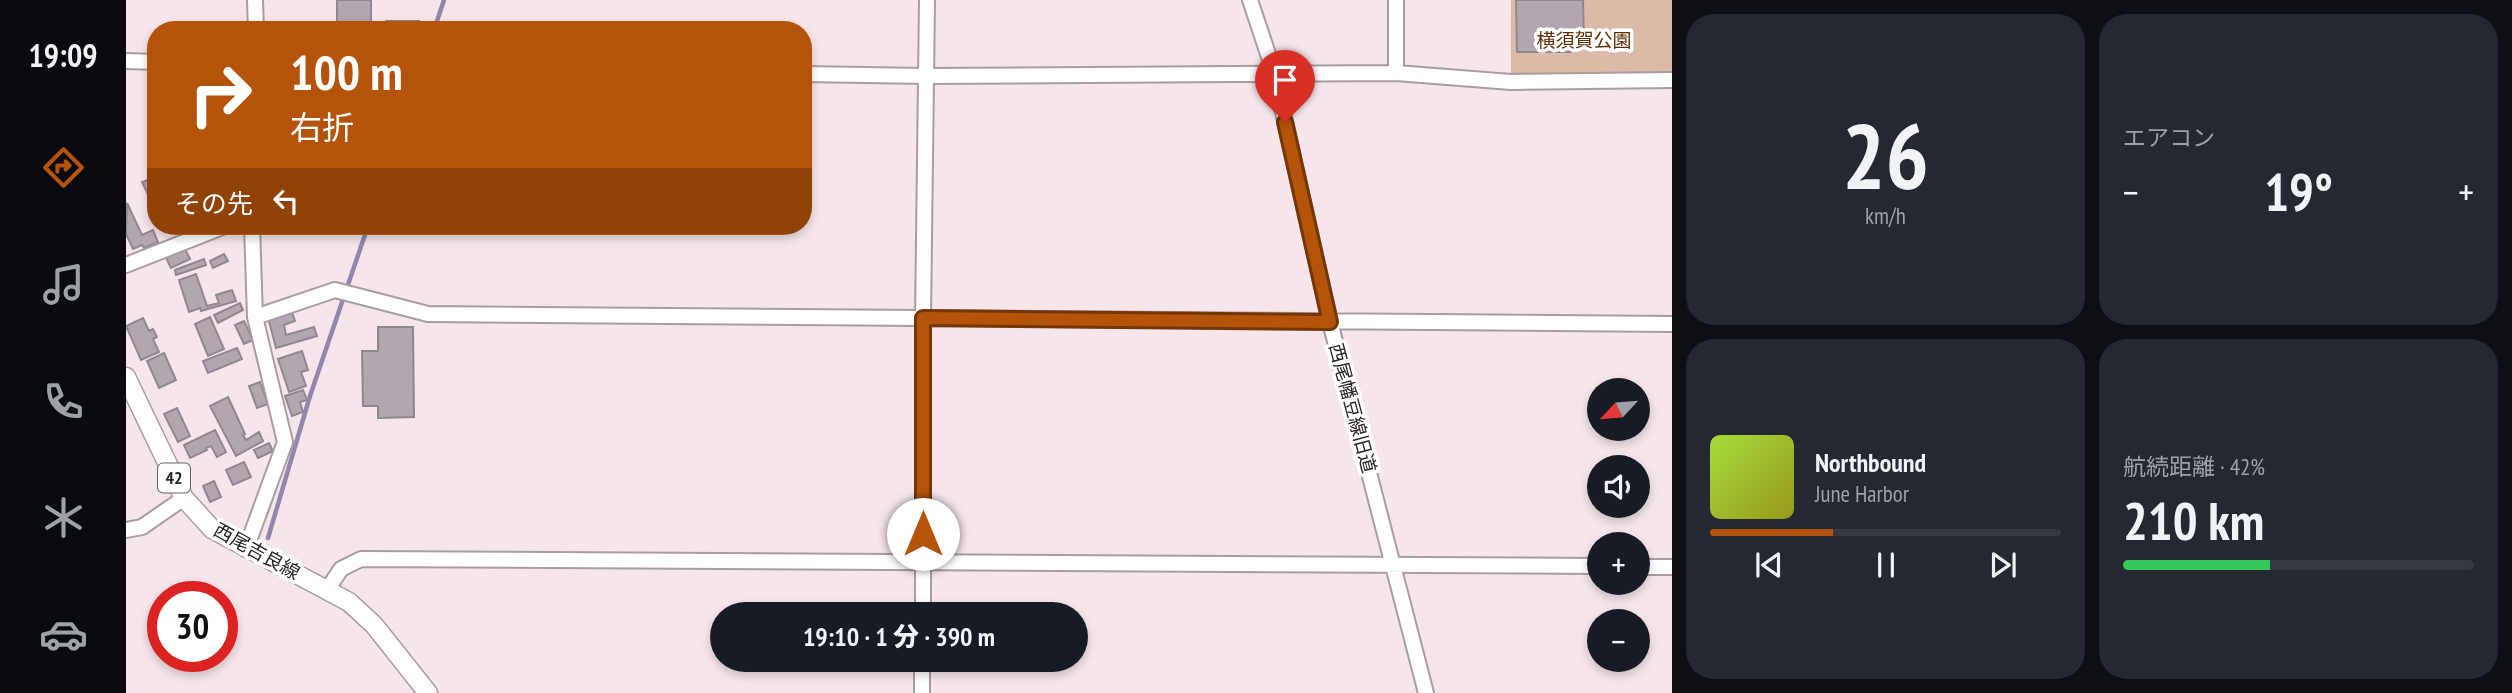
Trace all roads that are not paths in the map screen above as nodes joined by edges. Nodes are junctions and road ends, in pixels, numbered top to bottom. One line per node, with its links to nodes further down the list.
1 (255, 0): 5 (street)
2 (927, 0): 11 (street)
3 (1250, 0): 8 (street, 西尾幡豆線旧道)
4 (1396, 0): 9 (street)
5 (256, 21)
6 (126, 61): 7 (street)
7 (147, 62)
8 (1274, 72): 9 (street); 11 (street); 18 (street, 西尾幡豆線旧道)
9 (1396, 73): 12 (street)
10 (812, 74): 11 (street)
11 (926, 76): 17 (street)
12 (1672, 80)
13 (202, 235): 15 (street)
14 (252, 235): 16 (street)
15 (126, 265)
16 (255, 317): 17 (street); 23 (street)
17 (923, 318): 18 (street); 24 (street)
18 (1330, 322): 19 (street); 25 (street, 西尾幡豆線旧道)
19 (1672, 324)
20 (126, 377): 21 (main road, 西尾吉良線 / 42)
21 (184, 498): 22 (street); 23 (main road, 西尾吉良線 / 42)
22 (126, 530)
23 (255, 553): 29 (main road, 西尾吉良線 / 42)
24 (923, 561): 25 (street); 29 (street); 30 (street)
25 (1394, 564): 26 (street); 34 (street, 西尾幡豆線旧道)
26 (1587, 566)
27 (1650, 567): 28 (street)
28 (1672, 567)
29 (327, 590): 32 (main road, 西尾吉良線 / 42)
30 (923, 602)
31 (922, 672): 33 (street)
32 (428, 693)
33 (922, 693)
34 (1426, 693)

